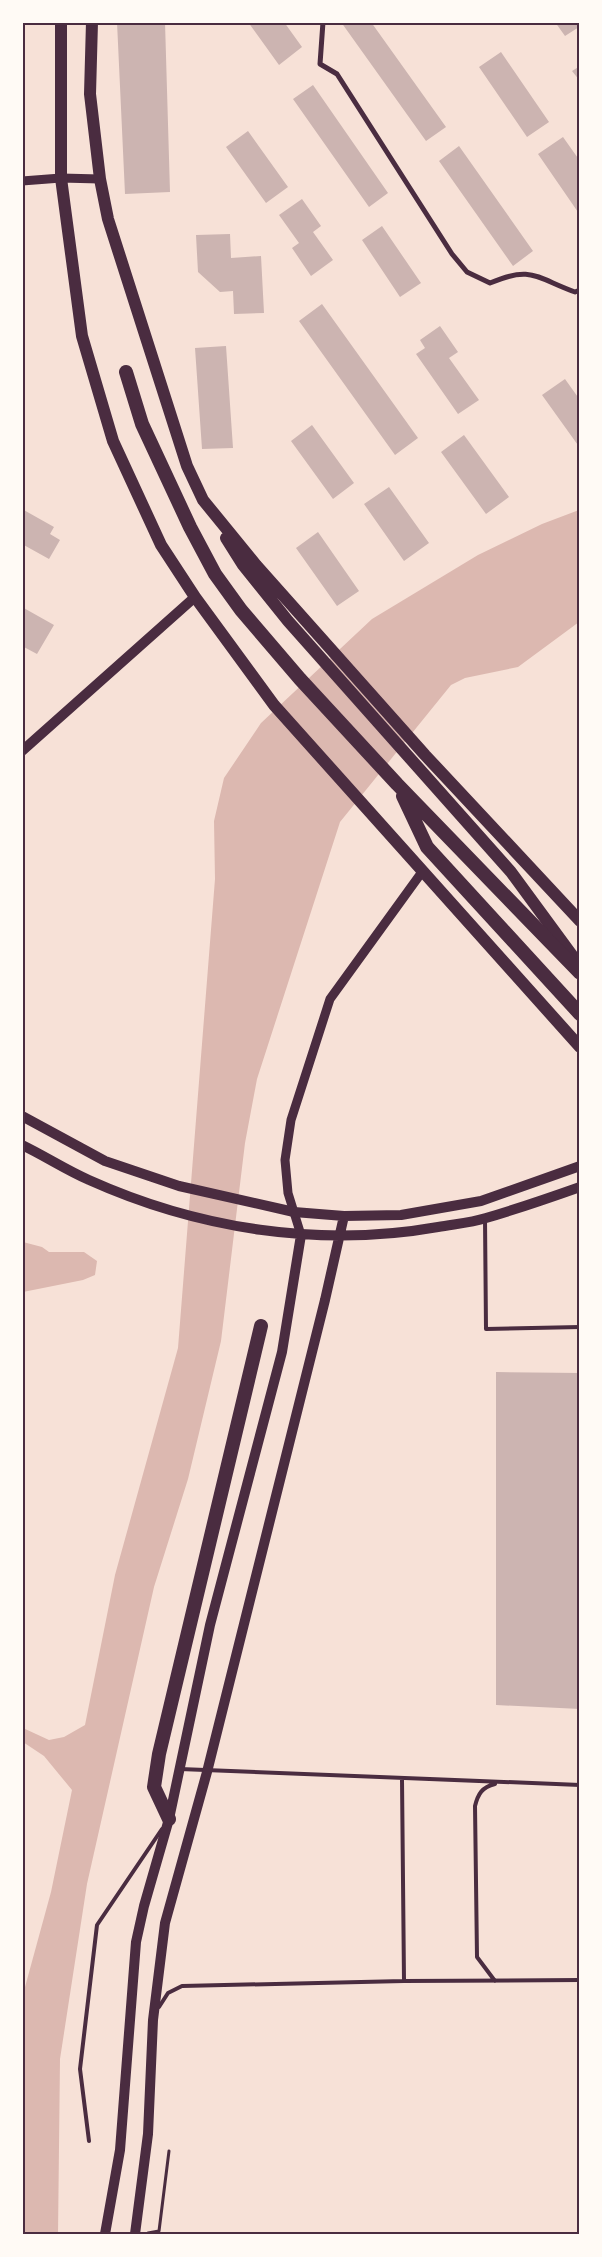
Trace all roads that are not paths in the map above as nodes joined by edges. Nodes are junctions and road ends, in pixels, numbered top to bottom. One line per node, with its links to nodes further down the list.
1 (61, 22): 4 (main road)
2 (92, 22): 5 (main road)
3 (323, 22): 7 (street)
4 (61, 178): 5 (street); 6 (street); 10 (main road)
5 (100, 179): 9 (main road)
6 (22, 181)
7 (580, 290)
8 (126, 372): 12 (highway)
9 (203, 500): 14 (main road); 15 (main road)
10 (195, 597): 11 (main road); 13 (main road)
11 (22, 751)
12 (397, 784): 16 (highway); 17 (highway)
13 (422, 872): 18 (main road); 23 (street)
14 (580, 921)
15 (580, 966)
16 (580, 973)
17 (580, 1014)
18 (580, 1047)
19 (22, 1116): 23 (main road)
20 (22, 1144): 26 (main road)
21 (580, 1166): 24 (main road)
22 (580, 1186): 25 (main road)
23 (294, 1212): 24 (main road); 26 (street)
24 (344, 1216): 27 (main road)
25 (485, 1218): 27 (main road); 29 (lane)
26 (301, 1235): 27 (main road); 30 (main road)
27 (339, 1236): 31 (main road)
28 (261, 1326): 35 (highway)
29 (580, 1327)
30 (180, 1769): 31 (lane); 35 (main road)
31 (207, 1772): 32 (lane); 39 (main road)
32 (402, 1779): 33 (lane); 37 (lane)
33 (500, 1783): 34 (lane); 38 (lane)
34 (580, 1785)
35 (169, 1819): 40 (lane); 41 (main road)
36 (580, 1980): 38 (lane)
37 (404, 1981): 38 (lane); 39 (lane)
38 (495, 1981)
39 (153, 2020): 42 (main road)
40 (89, 2141)
41 (104, 2234)
42 (135, 2234)

